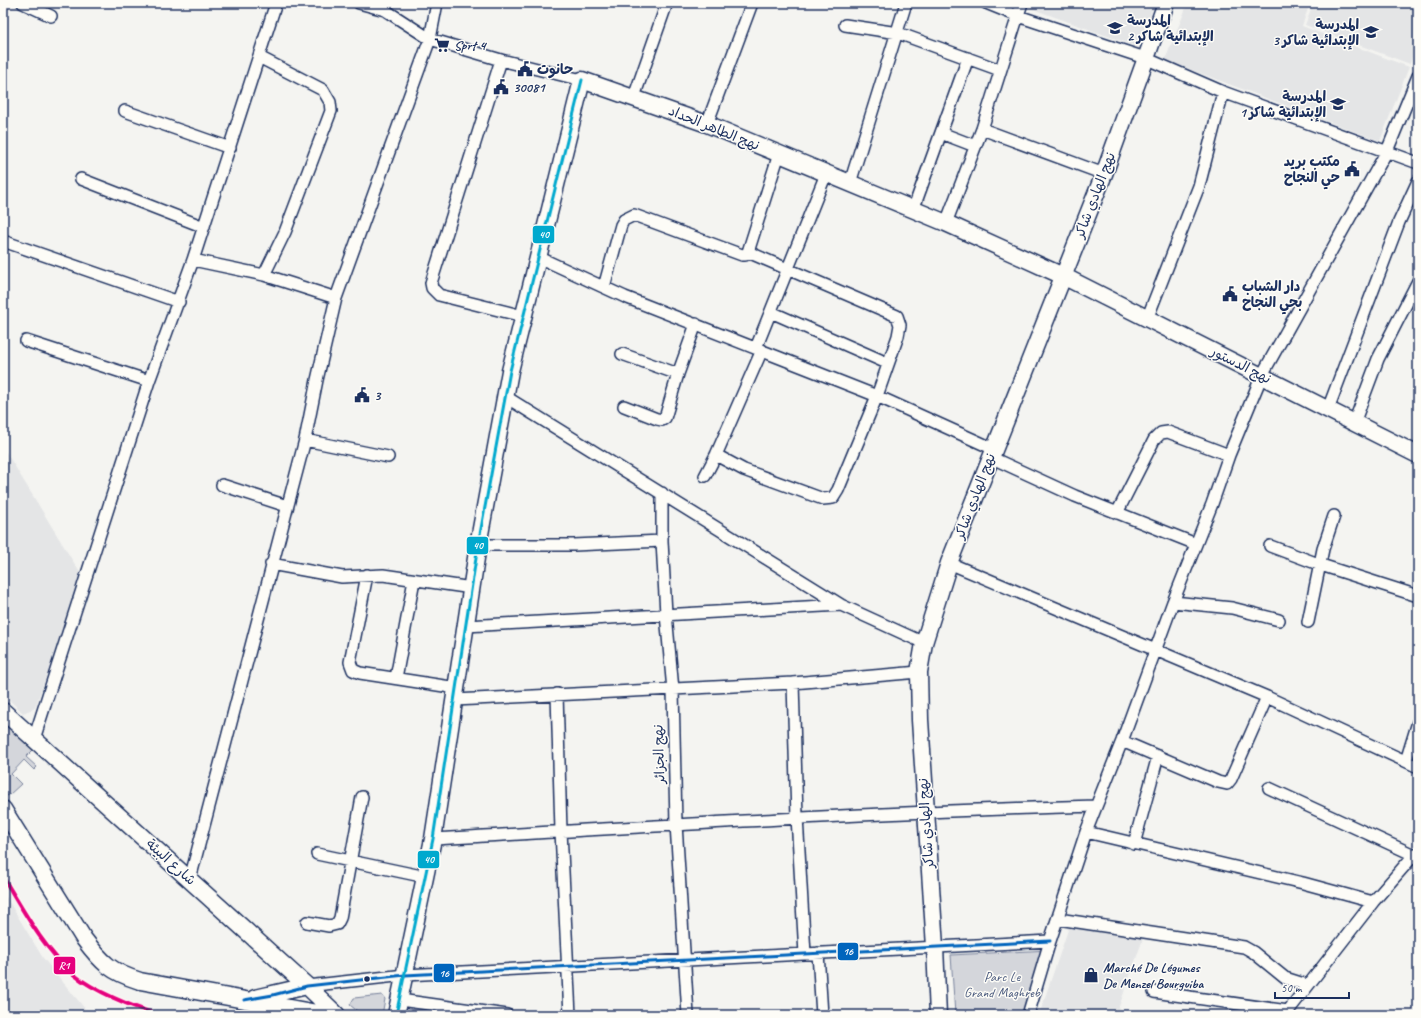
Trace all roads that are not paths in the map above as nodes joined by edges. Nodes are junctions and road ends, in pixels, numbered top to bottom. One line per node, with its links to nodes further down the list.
1 (23, 3): 11 (street)
2 (276, 3): 16 (street)
3 (359, 3): 15 (street, نهج الطاهر الحداد)
4 (437, 3): 15 (street)
5 (667, 3): 24 (street)
6 (752, 3): 26 (street)
7 (906, 3): 14 (street)
8 (986, 3): 12 (street)
9 (1022, 3): 12 (street)
10 (1166, 3): 18 (street, نهج الهادي شاكر)
11 (51, 16)
12 (1018, 16): 18 (street); 20 (street)
13 (844, 25): 14 (street)
14 (898, 33): 17 (street); 38 (street)
15 (430, 39): 19 (street, نهج الطاهر الحداد); 51 (street)
16 (259, 57): 30 (street); 47 (street)
17 (968, 58): 20 (street); 28 (street)
18 (1145, 58): 23 (street); 35 (street, نهج الهادي شاكر)
19 (501, 60): 22 (street, نهج الطاهر الحداد); 54 (street)
20 (1000, 70): 27 (street)
21 (1418, 76): 31 (street)
22 (582, 80): 24 (street, نهج الطاهر الحداد); 44 (street)
23 (1223, 92): 31 (street); 55 (street)
24 (634, 97): 26 (street, نهج الطاهر الحداد)
25 (125, 111): 30 (street)
26 (707, 124): 32 (street, نهج الطاهر الحداد)
27 (982, 129): 29 (street); 35 (street)
28 (941, 133): 29 (street); 39 (street)
29 (975, 146): 40 (street)
30 (230, 148): 41 (street)
31 (1387, 151): 33 (street); 62 (street)
32 (779, 154): 34 (street, نهج الطاهر الحداد); 43 (street)
33 (1418, 163)
34 (826, 174): 38 (street, نهج الطاهر الحداد); 46 (street)
35 (1104, 174): 48 (street, نهج الهادي شاكر)
36 (81, 178): 41 (street)
37 (1418, 181): 67 (street)
38 (850, 183): 39 (street, نهج الطاهر الحداد)
39 (913, 210): 40 (street, نهج الطاهر الحداد)
40 (946, 222): 48 (street, نهج الطاهر الحداد)
41 (204, 227): 45 (street)
42 (3, 241): 52 (street)
43 (748, 252): 46 (street); 50 (street)
44 (538, 257): 50 (street); 54 (street)
45 (194, 260): 47 (street); 52 (street)
46 (787, 269): 53 (street); 60 (street)
47 (264, 275): 51 (street)
48 (1063, 276): 55 (street, نهج الدستور); 70 (street, نهج الهادي شاكر)
49 (1418, 281): 68 (street)
50 (604, 287): 56 (street)
51 (336, 298): 69 (street)
52 (179, 302): 63 (street)
53 (772, 312): 58 (street); 60 (street)
54 (523, 316): 65 (street)
55 (1147, 319): 62 (street, نهج الدستور)
56 (696, 324): 58 (street); 61 (street)
57 (26, 341): 63 (street)
58 (759, 349): 64 (street); 71 (street)
59 (622, 354): 61 (street)
60 (887, 363): 64 (street)
61 (678, 374): 66 (street)
62 (1262, 375): 67 (street, نهج الدستور); 72 (street)
63 (150, 381): 109 (street)
64 (877, 396): 70 (street); 71 (street)
65 (506, 397): 77 (street); 83 (street)
66 (624, 406)
67 (1328, 409): 68 (street, نهج الدستور)
68 (1354, 423): 73 (street, نهج الدستور)
69 (305, 440): 74 (street); 78 (street)
70 (992, 453): 79 (street); 85 (street, نهج الهادي شاكر)
71 (716, 455): 75 (street)
72 (1229, 455): 79 (street); 82 (street)
73 (1418, 455)
74 (388, 457)
75 (705, 476)
76 (222, 485): 78 (street)
77 (662, 493): 81 (street, نهج الجزائر); 93 (street)
78 (287, 506): 86 (street)
79 (1117, 514): 82 (street)
80 (1334, 516): 87 (street)
81 (662, 540): 83 (street); 94 (street, نهج الجزائر)
82 (1196, 544): 92 (street)
83 (478, 545): 90 (street)
84 (1270, 546): 87 (street)
85 (949, 563): 98 (street, نهج الهادي شاكر); 99 (street)
86 (271, 564): 88 (street); 129 (street)
87 (1321, 565): 91 (street); 96 (street)
88 (367, 575): 89 (street); 101 (street)
89 (414, 580): 90 (street); 101 (street)
90 (472, 588): 97 (street)
91 (1418, 596)
92 (1173, 602): 95 (street); 99 (street)
93 (841, 605): 94 (street); 98 (street)
94 (666, 614): 97 (street); 103 (street, نهج الجزائر)
95 (1280, 620)
96 (1308, 622)
97 (466, 626): 104 (street)
98 (924, 643): 100 (street, نهج الهادي شاكر)
99 (1155, 649): 106 (street); 110 (street)
100 (919, 672): 102 (street); 118 (street, نهج الهادي شاكر)
101 (396, 678): 104 (street)
102 (793, 683): 103 (street); 119 (street)
103 (672, 690): 105 (street); 120 (street, نهج الجزائر)
104 (456, 694): 105 (street); 123 (street)
105 (557, 694): 121 (street)
106 (1267, 697): 111 (street); 112 (street)
107 (3, 711): 109 (street, شارع البيئة)
108 (1418, 722): 112 (street)
109 (34, 739): 129 (street, شارع البيئة)
110 (1122, 741): 111 (street); 116 (street)
111 (1158, 756): 124 (street)
112 (1406, 761): 113 (street)
113 (1418, 768)
114 (1269, 788): 126 (street)
115 (362, 797): 127 (street)
116 (1096, 806): 118 (street); 122 (street)
117 (3, 810): 143 (street)
118 (925, 811): 119 (street); 134 (street, نهج الهادي شاكر)
119 (797, 817): 120 (street); 136 (street)
120 (676, 824): 121 (street); 137 (street, نهج الجزائر)
121 (561, 831): 123 (street); 138 (street)
122 (1086, 832): 124 (street); 131 (street)
123 (433, 839): 128 (street)
124 (1134, 844): 130 (street)
125 (316, 854): 127 (street)
126 (1416, 854): 130 (street)
127 (350, 861): 128 (street); 132 (street)
128 (426, 877): 139 (street)
129 (190, 879): 140 (street, شارع البيئة)
130 (1373, 902): 141 (street)
131 (1058, 919): 133 (street); 141 (street)
132 (307, 922)
133 (1050, 941): 134 (street); 153 (street)
134 (936, 947): 135 (street); 152 (street, نهج الهادي شاكر)
135 (818, 953): 136 (street); 151 (street)
136 (805, 954): 137 (street)
137 (685, 960): 138 (street); 150 (street, نهج الجزائر)
138 (567, 966): 139 (street); 149 (street)
139 (405, 975): 140 (street); 144 (street)
140 (307, 986): 143 (street); 147 (street, شارع البيئة)
141 (1306, 986): 145 (street)
142 (1154, 992): 145 (street)
143 (244, 1000): 146 (street)
144 (398, 1008): 148 (street)
145 (1286, 1013)
146 (328, 1015)
147 (337, 1015)
148 (507, 1015)
149 (570, 1015)
150 (688, 1015)
151 (822, 1015)
152 (938, 1015)
153 (1028, 1015)

